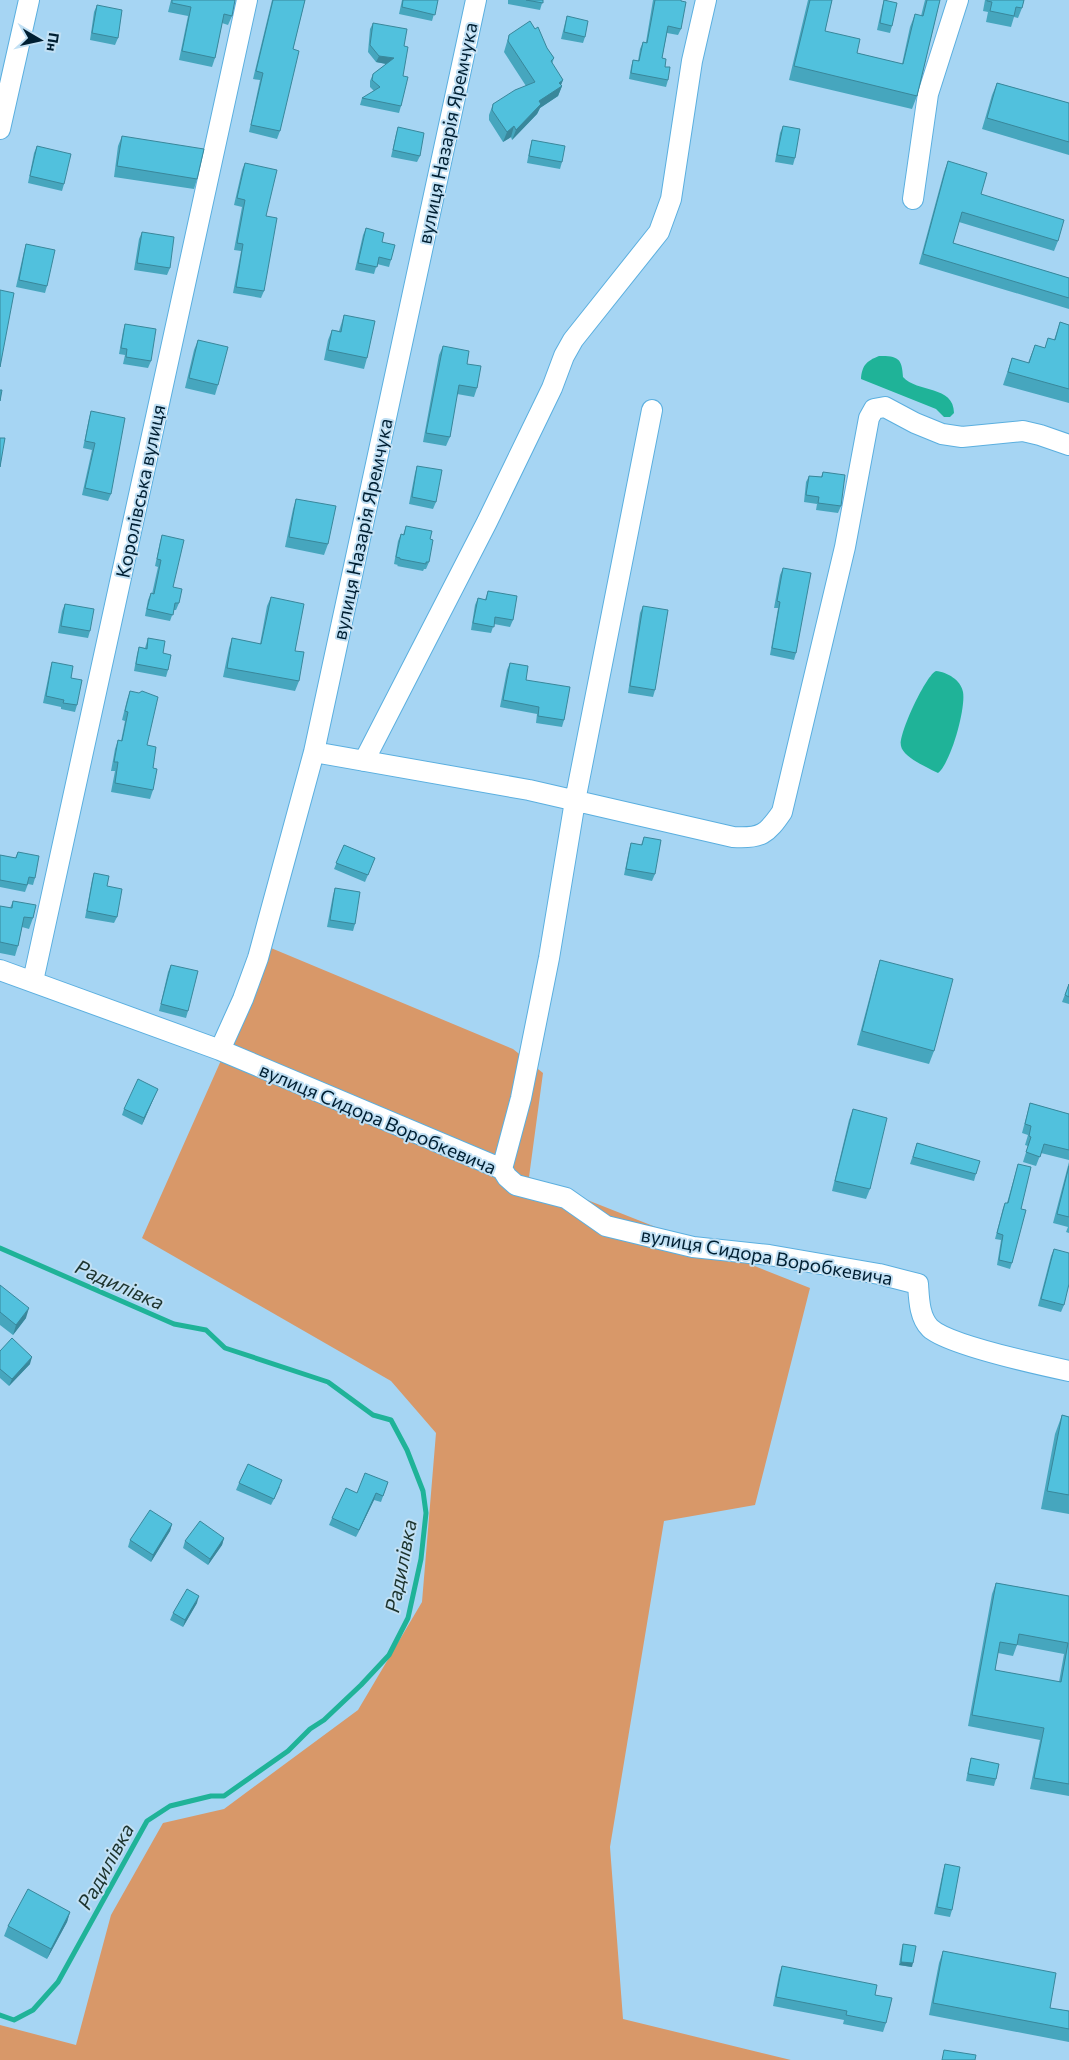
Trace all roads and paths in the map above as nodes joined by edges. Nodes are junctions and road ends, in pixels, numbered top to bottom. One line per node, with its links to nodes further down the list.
1 (29, 0): 6 (street)
2 (247, 0): 14 (street, Королівська вулиця)
3 (476, 0): 10 (street, вулиця Назарія Яремчука)
4 (706, 0): 11 (street)
5 (958, 0): 7 (street)
6 (0, 130)
7 (913, 199)
8 (652, 410): 12 (street)
9 (1069, 446): 12 (street)
10 (314, 752): 11 (street); 15 (street, вулиця Назарія Яремчука)
11 (364, 761): 12 (street)
12 (575, 801): 16 (street)
13 (0, 970): 14 (street, вулиця Сидора Воробкевича)
14 (33, 981): 15 (street, вулиця Сидора Воробкевича)
15 (220, 1050): 16 (street, вулиця Сидора Воробкевича)
16 (502, 1168): 17 (street, вулиця Сидора Воробкевича)
17 (1069, 1371)

